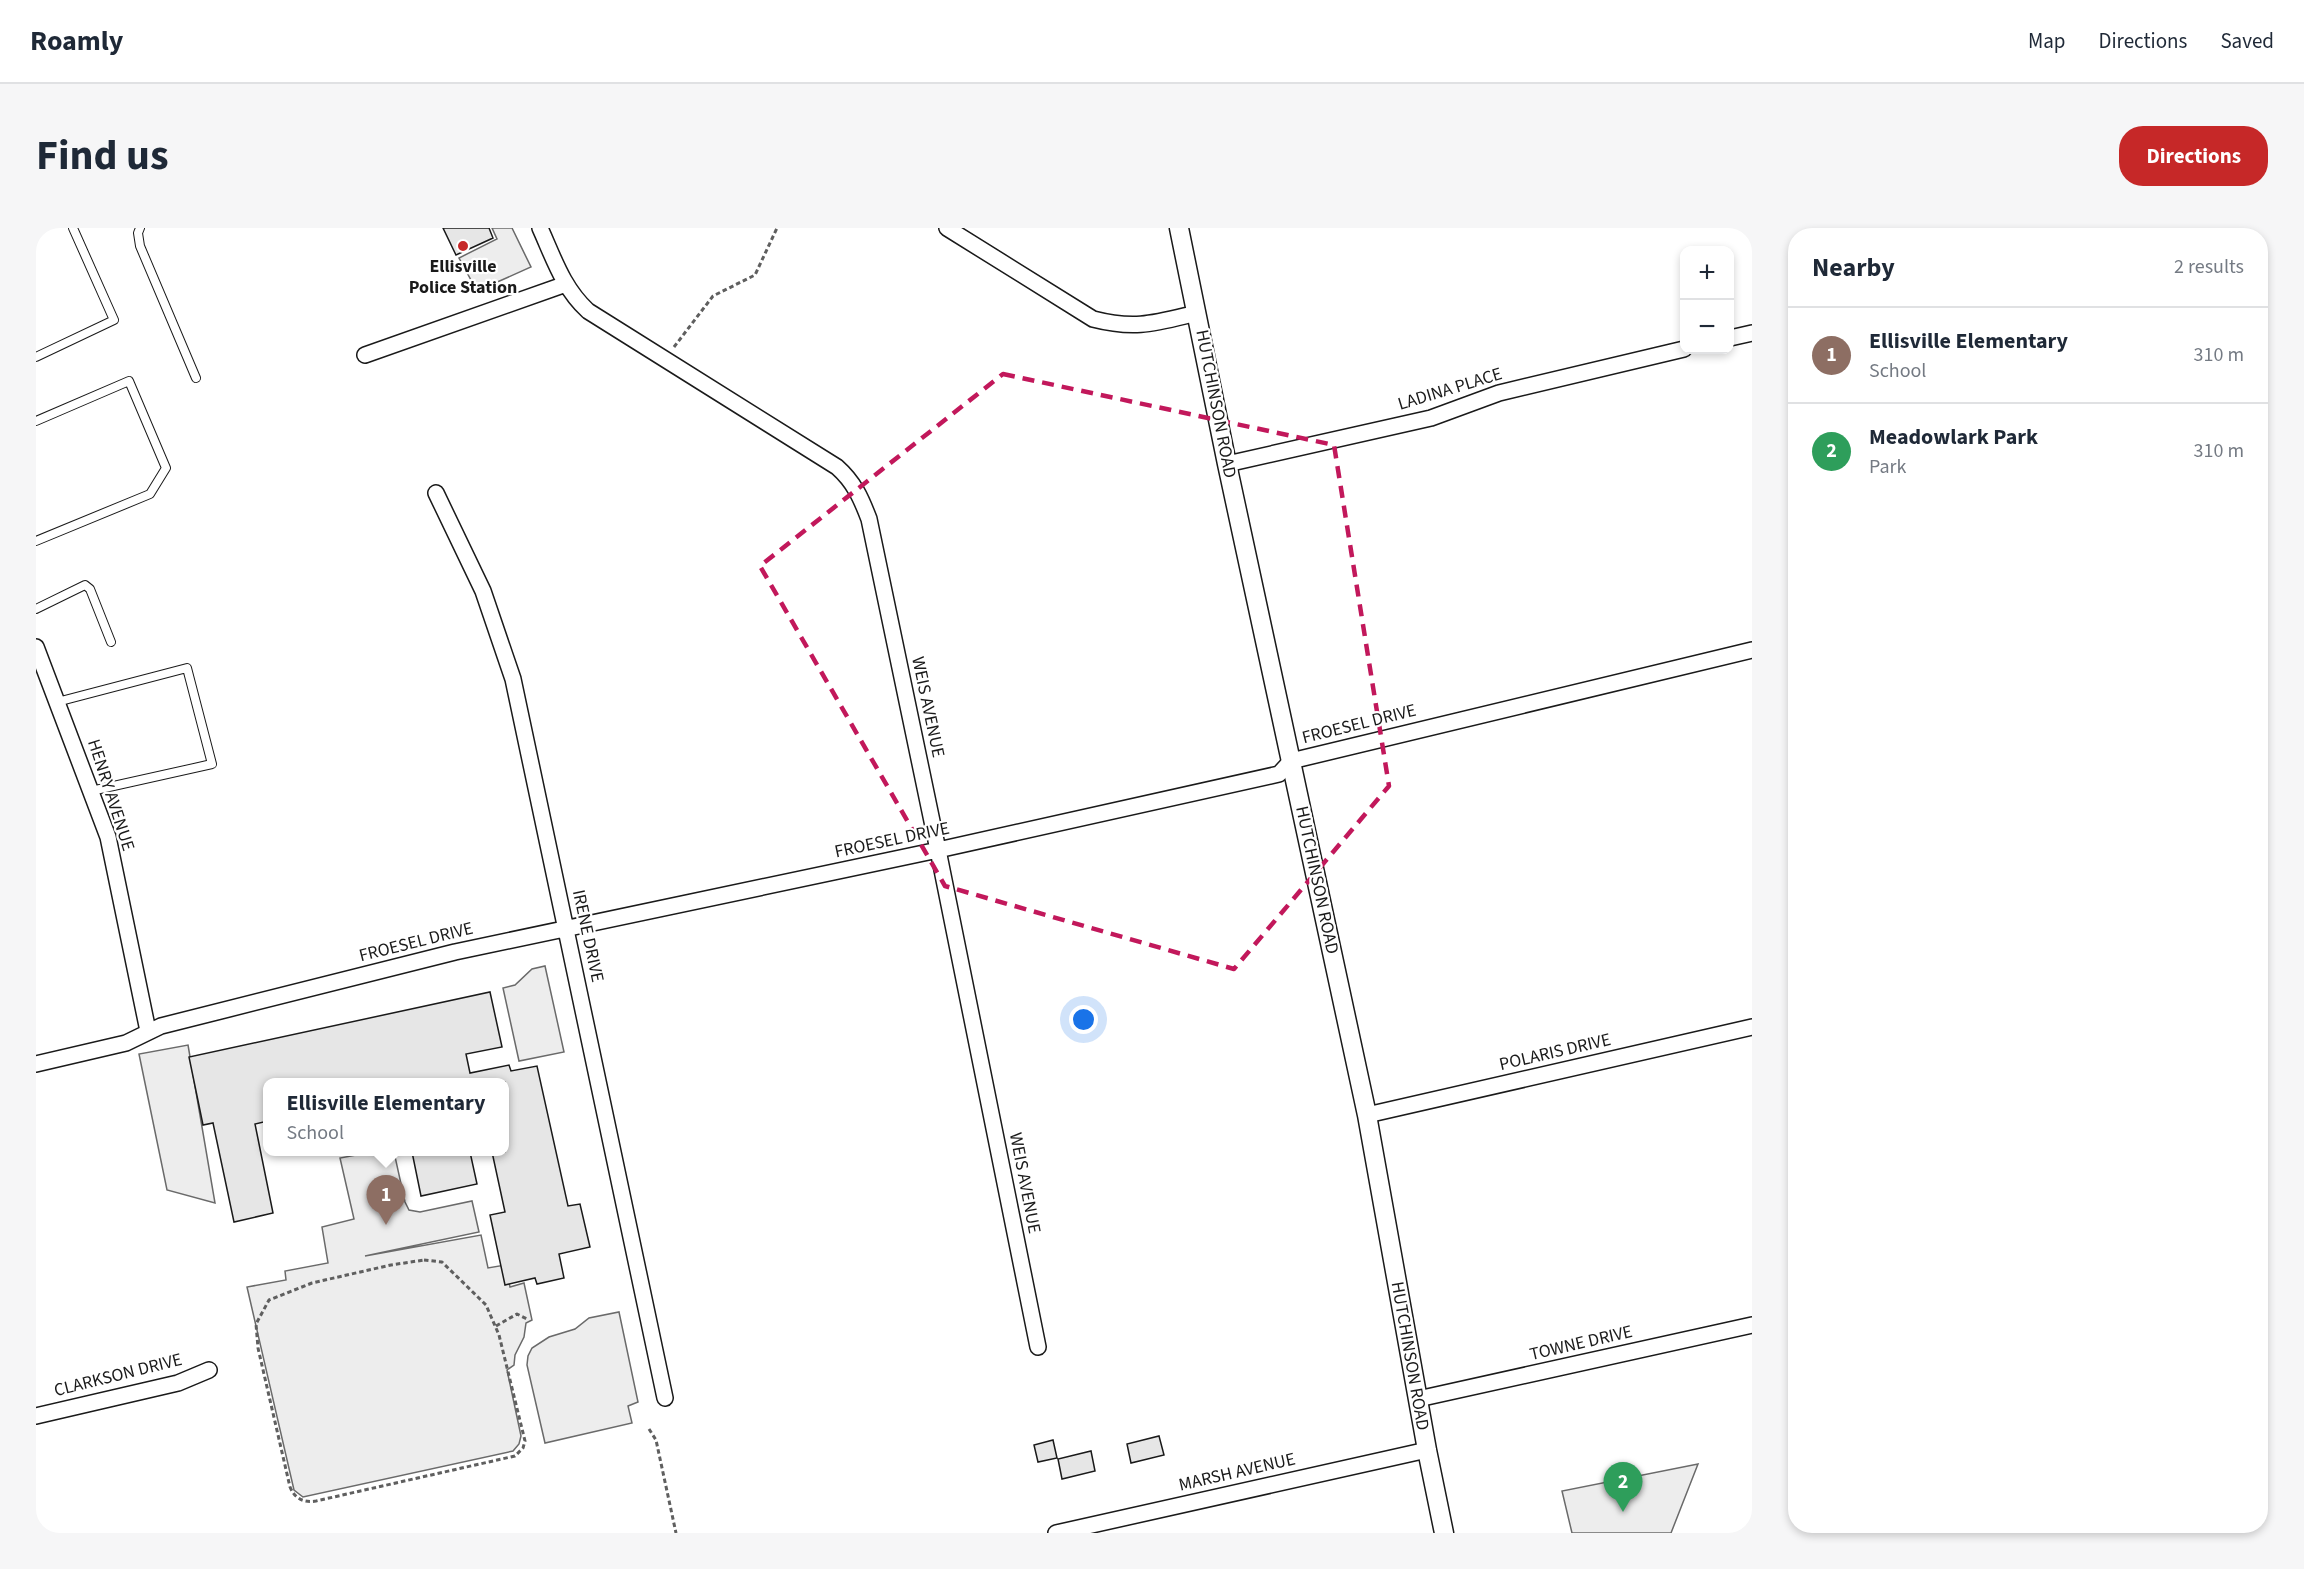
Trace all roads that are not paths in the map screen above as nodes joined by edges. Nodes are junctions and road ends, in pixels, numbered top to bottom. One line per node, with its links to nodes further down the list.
1 (72, 228): 12 (lane)
2 (140, 228): 13 (lane)
3 (540, 228): 6 (street, WEIS AVENUE)
4 (947, 228): 7 (street)
5 (1179, 228): 7 (street, HUTCHINSON ROAD)
6 (566, 284): 11 (street); 25 (street, WEIS AVENUE)
7 (1197, 313): 15 (street, HUTCHINSON ROAD)
8 (1752, 333): 9 (street)
9 (1734, 337)
10 (1680, 350): 15 (street, LADINA PLACE)
11 (365, 355)
12 (36, 357)
13 (196, 378)
14 (36, 421): 17 (lane)
15 (1227, 464): 23 (street, HUTCHINSON ROAD)
16 (436, 493): 26 (street, IRENE DRIVE)
17 (36, 541)
18 (36, 609): 19 (lane)
19 (111, 642)
20 (36, 647): 22 (street, HENRY AVENUE)
21 (1752, 650): 23 (street, FROESEL DRIVE)
22 (57, 702): 24 (street, HENRY AVENUE); 24 (lane)
23 (1291, 760): 25 (street, FROESEL DRIVE); 30 (street, HUTCHINSON ROAD)
24 (91, 792): 28 (street, HENRY AVENUE)
25 (938, 850): 26 (street, FROESEL DRIVE); 32 (street, WEIS AVENUE)
26 (567, 927): 28 (street, FROESEL DRIVE); 34 (street, IRENE DRIVE)
27 (1752, 1027): 30 (street, POLARIS DRIVE)
28 (147, 1031): 29 (street, FROESEL DRIVE)
29 (36, 1064)
30 (1367, 1115): 35 (street, HUTCHINSON ROAD)
31 (1752, 1325): 35 (street, TOWNE DRIVE)
32 (1038, 1347)
33 (209, 1370): 36 (street, CLARKSON DRIVE)
34 (666, 1398)
35 (1418, 1399): 37 (street, HUTCHINSON ROAD)
36 (36, 1416)
37 (1426, 1450): 38 (street, MARSH AVENUE); 39 (street, HUTCHINSON ROAD)
38 (1056, 1533)
39 (1444, 1533)

